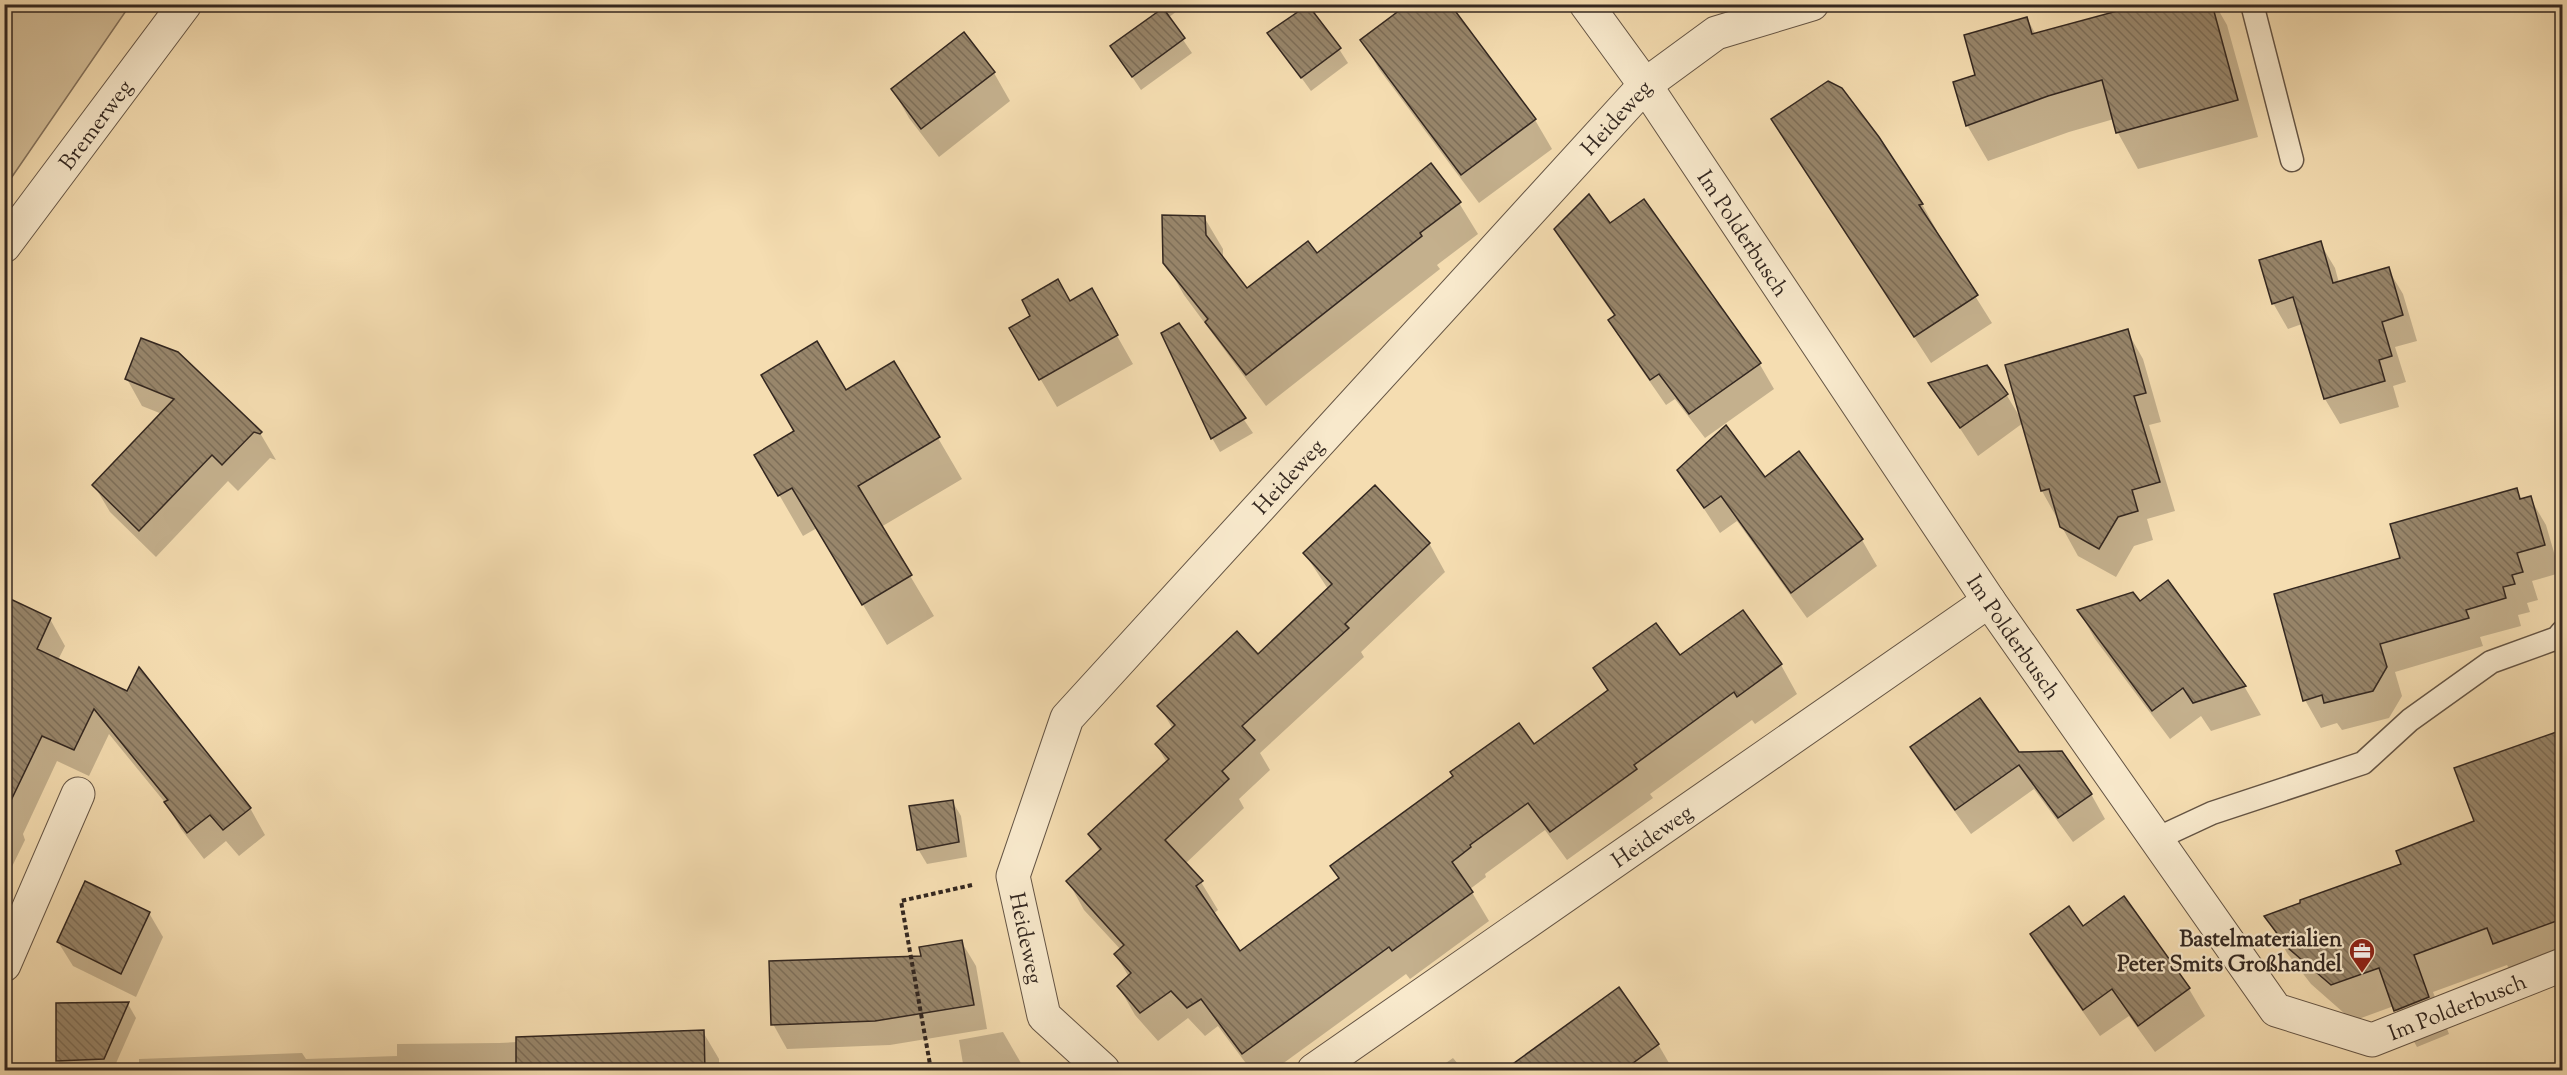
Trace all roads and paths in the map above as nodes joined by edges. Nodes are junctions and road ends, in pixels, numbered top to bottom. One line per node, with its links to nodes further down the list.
1 (185, 4): 7 (street, Bremerweg)
2 (1586, 4): 5 (street, Im Polderbusch)
3 (1812, 4): 5 (street, Heideweg)
4 (2252, 4): 6 (lane)
5 (1645, 85): 8 (street, Im Polderbusch); 12 (street, Heideweg)
6 (2292, 160)
7 (4, 246)
8 (1989, 601): 11 (street, Im Polderbusch); 17 (street, Heideweg)
9 (2562, 632): 11 (lane)
10 (78, 794): 13 (street)
11 (2156, 839): 14 (street, Im Polderbusch)
12 (1013, 876): 15 (path); 16 (street, Heideweg)
13 (4, 965)
14 (2562, 965)
15 (931, 1071)
16 (1103, 1071)
17 (1314, 1071)

